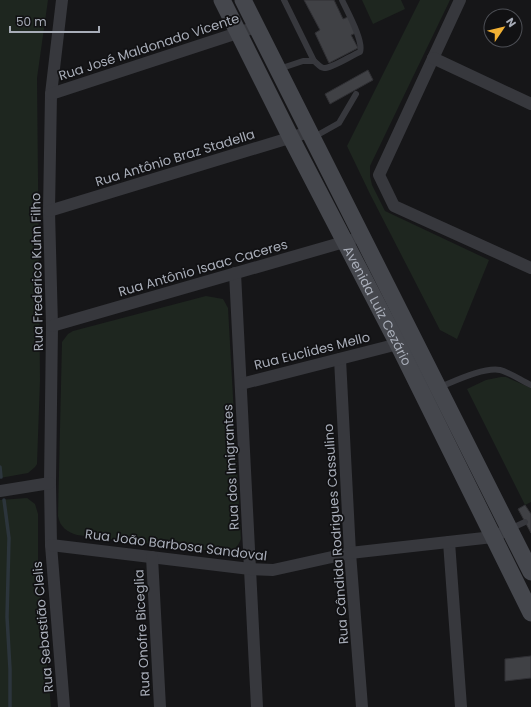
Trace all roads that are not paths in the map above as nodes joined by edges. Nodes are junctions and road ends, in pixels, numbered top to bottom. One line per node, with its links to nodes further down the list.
1 (62, 0): 13 (street, Rua Frederico Kuhn Filho)
2 (222, 0): 8 (street, Avenida Luiz Cezário)
3 (243, 0): 7 (street, Avenida Luiz Cezário)
4 (284, 0): 10 (lane)
5 (342, 0): 10 (lane)
6 (460, 0): 9 (street)
7 (256, 27): 8 (street, Rua José Maldonado Vicente); 11 (street, Avenida Luiz Cezário)
8 (238, 33): 12 (street, Avenida Luiz Cezário); 13 (street, Rua José Maldonado Vicente)
9 (433, 58): 15 (street); 20 (street)
10 (314, 61): 11 (lane)
11 (281, 75): 12 (street); 16 (street, Avenida Luiz Cezário)
12 (266, 88): 17 (street, Avenida Luiz Cezário)
13 (51, 94): 18 (street, Rua Frederico Kuhn Filho)
14 (356, 94): 16 (lane)
15 (531, 104)
16 (311, 135): 17 (street, Rua Antônio Braz Stadella); 19 (street, Avenida Luiz Cezário)
17 (291, 138): 18 (street, Rua Antônio Braz Stadella); 19 (street, Avenida Luiz Cezário)
18 (49, 210): 22 (street, Rua Frederico Kuhn Filho)
19 (354, 240): 21 (street, Rua Antônio Isaac Caceres); 23 (street, Avenida Luiz Cezário)
20 (531, 268)
21 (235, 274): 22 (street, Rua Antônio Isaac Caceres); 25 (street, Rua dos Imigrantes)
22 (52, 326): 28 (street, Rua Frederico Kuhn Filho)
23 (406, 341): 24 (street, Rua Euclides Mello); 27 (street, Avenida Luiz Cezário); 32 (street, Avenida Luiz Cezário)
24 (340, 359): 25 (street, Rua Euclides Mello); 35 (street, Rua Cândida Rodrigues Cassulino)
25 (241, 384): 37 (street, Rua dos Imigrantes)
26 (531, 385): 27 (lane)
27 (438, 387): 31 (street, Avenida Luiz Cezário)
28 (50, 483): 29 (street); 34 (street, Rua Frederico Kuhn Filho)
29 (0, 491)
30 (525, 522): 31 (lane)
31 (510, 529): 32 (street, Rua João Barbosa Sandoval); 38 (street, Avenida Luiz Cezário)
32 (494, 537): 33 (street, Rua João Barbosa Sandoval); 39 (street, Avenida Luiz Cezário)
33 (449, 542): 35 (street, Rua João Barbosa Sandoval); 44 (street)
34 (51, 545): 36 (street, Rua João Barbosa Sandoval); 40 (street, Rua Sebastião Clelis)
35 (350, 553): 37 (street, Rua João Barbosa Sandoval); 43 (street, Rua Cândida Rodrigues Cassulino)
36 (152, 557): 37 (street, Rua João Barbosa Sandoval); 41 (street, Rua Onofre Biceglia)
37 (250, 569): 42 (street, Rua dos Imigrantes)
38 (531, 572)
39 (531, 613)
40 (64, 707)
41 (160, 707)
42 (257, 707)
43 (362, 707)
44 (462, 707)

